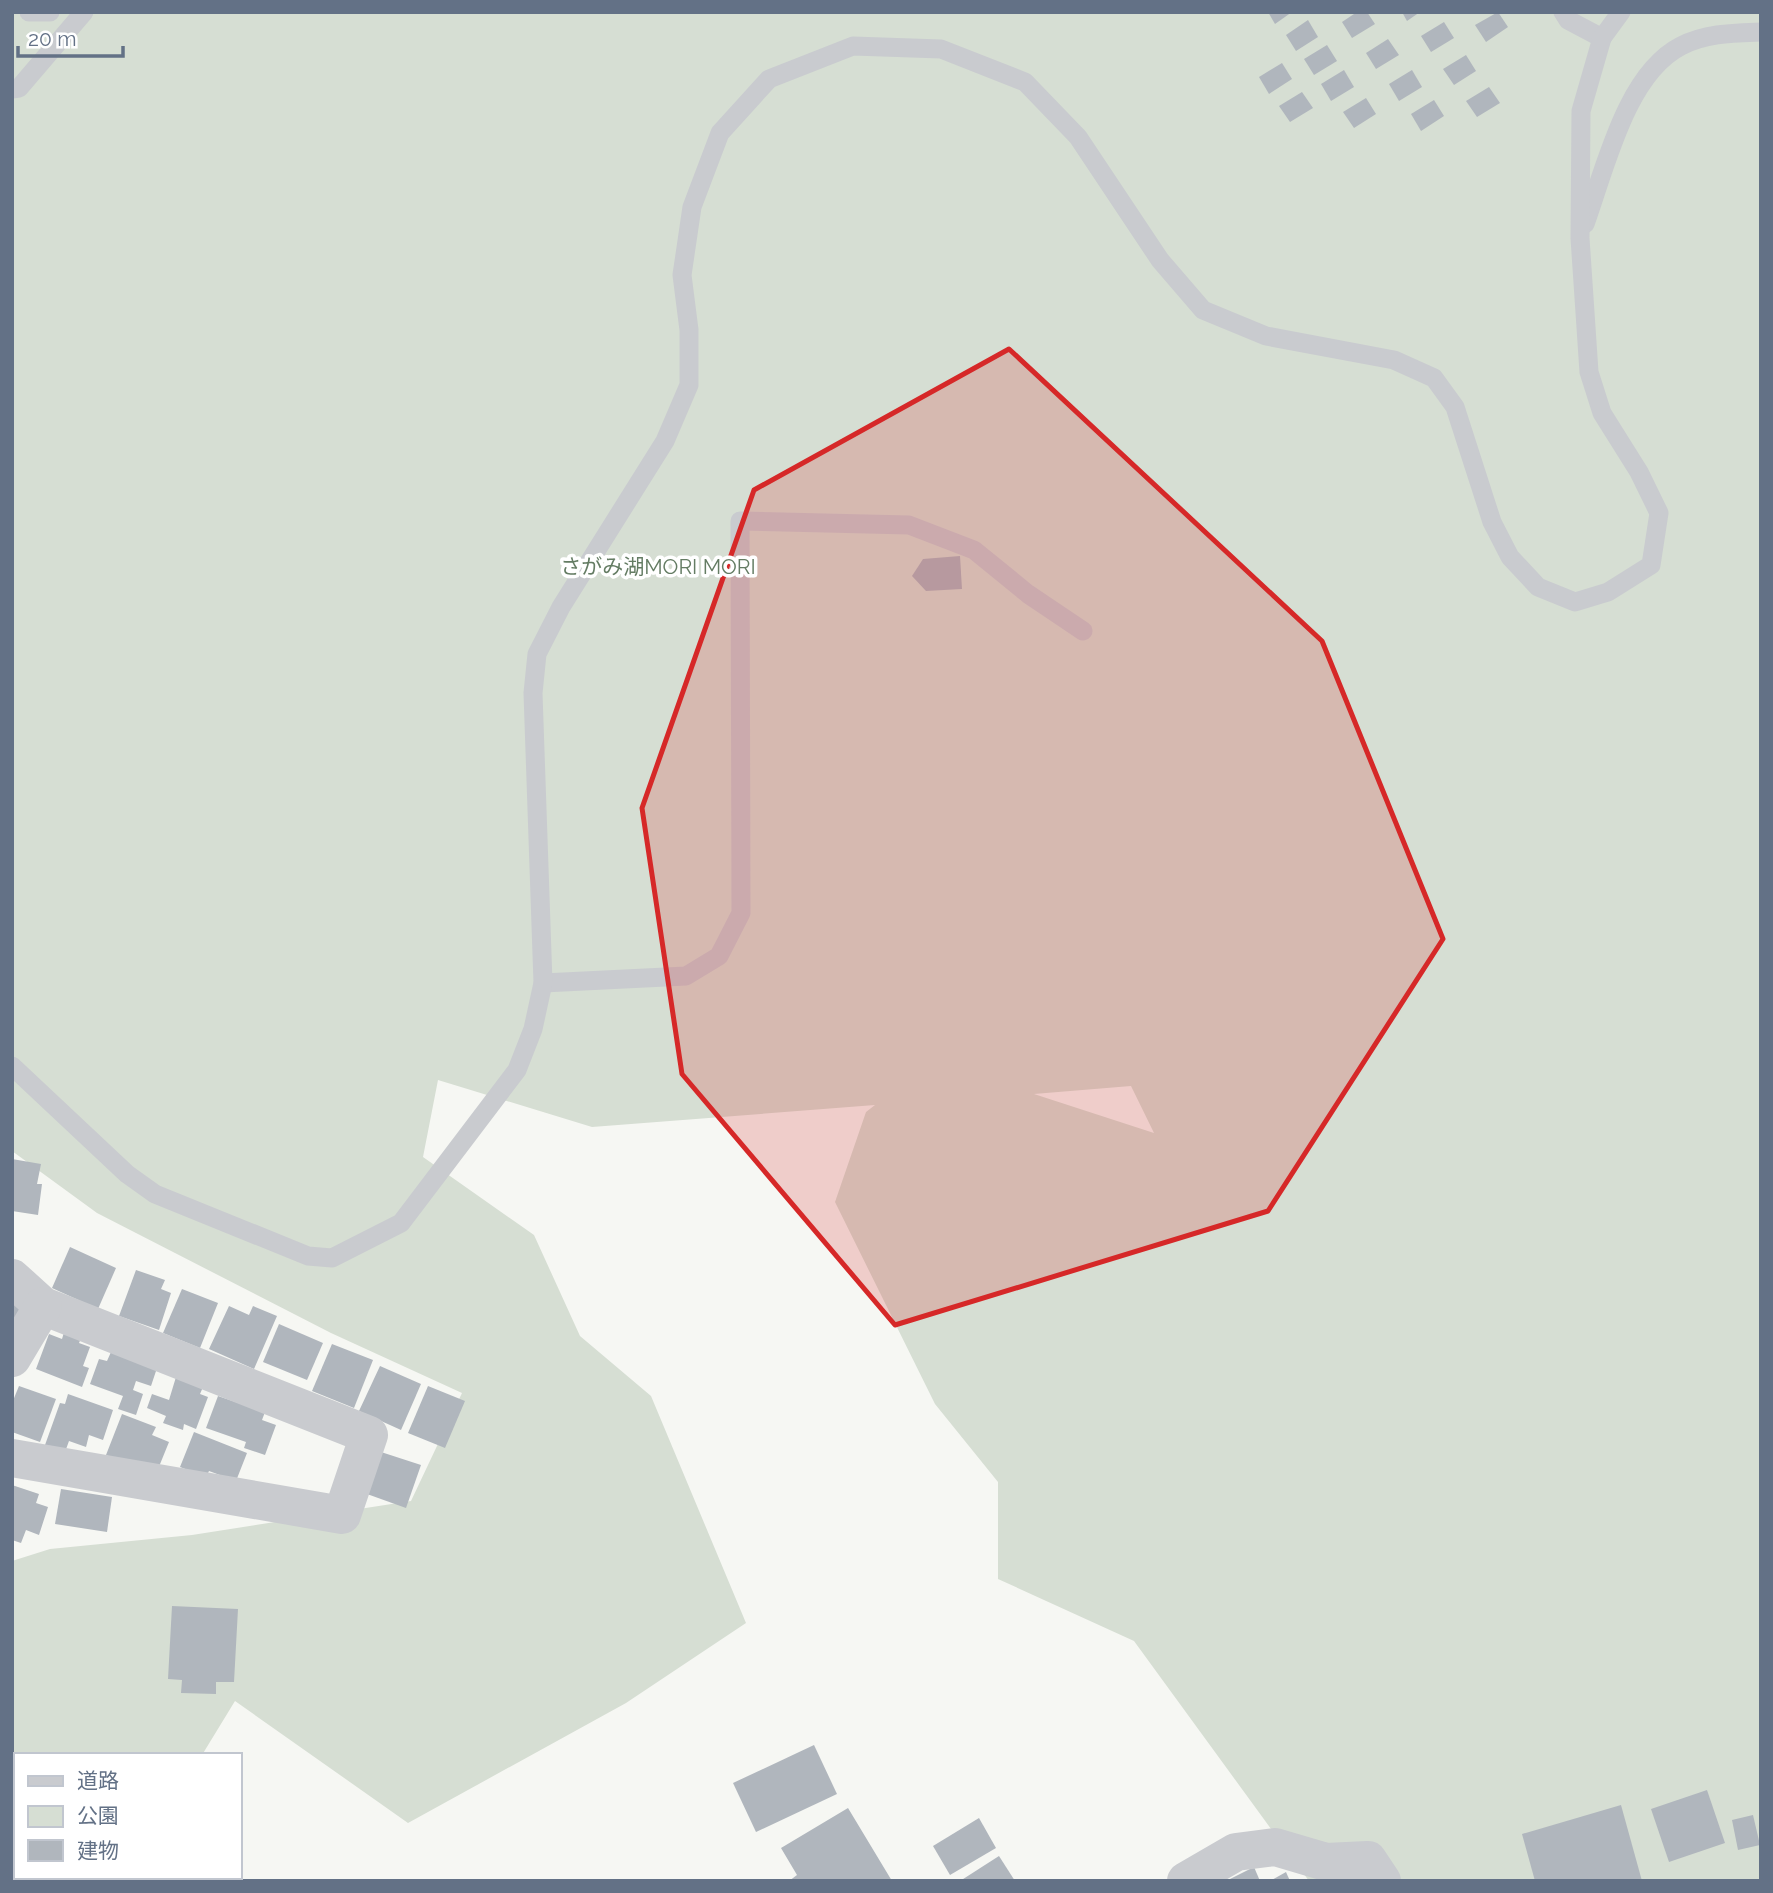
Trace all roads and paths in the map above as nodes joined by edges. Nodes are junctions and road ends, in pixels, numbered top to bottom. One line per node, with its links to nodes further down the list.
1 (29, 12): 2 (lane)
2 (50, 12)
3 (85, 12): 8 (lane)
4 (1563, 12): 7 (lane)
5 (1621, 12): 7 (lane)
6 (1761, 32): 9 (lane)
7 (1602, 38): 9 (lane)
8 (12, 89)
9 (1580, 238): 11 (lane)
10 (1083, 631): 11 (lane)
11 (543, 983): 12 (lane)
12 (12, 1066)
13 (12, 1278): 14 (street)
14 (43, 1306): 15 (street); 16 (street)
15 (12, 1358)
16 (12, 1458)
17 (1186, 1881): 18 (street)
18 (1381, 1881)

